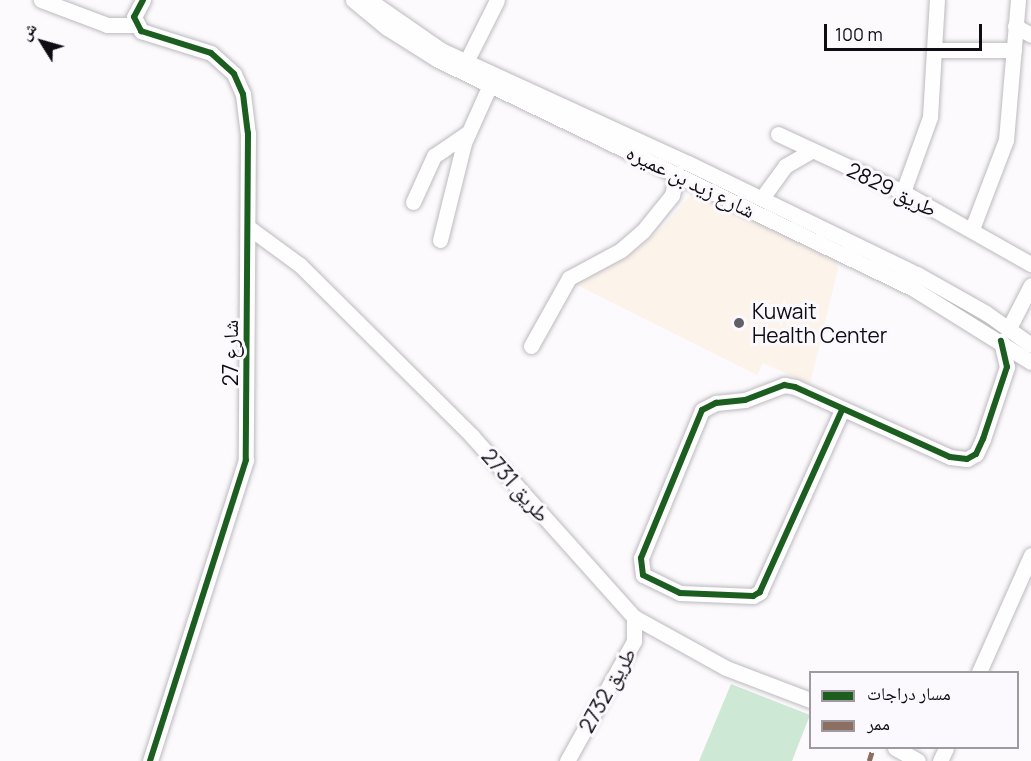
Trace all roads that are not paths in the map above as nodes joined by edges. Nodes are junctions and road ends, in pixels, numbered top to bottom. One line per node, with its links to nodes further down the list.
1 (41, 0): 8 (street)
2 (143, 0): 9 (street)
3 (353, 0): 15 (street, شارع زيد بن عميره)
4 (369, 0): 14 (street, شارع زيد بن عميره)
5 (498, 0): 14 (street)
6 (937, 0): 12 (street)
7 (1018, 0): 10 (street)
8 (65, 4): 9 (street)
9 (136, 25): 24 (street, شارع 27)
10 (1016, 26): 11 (street); 13 (street)
11 (1031, 33)
12 (934, 50): 13 (street); 21 (street)
13 (1014, 50): 26 (street)
14 (466, 62): 19 (street, شارع زيد بن عميره)
15 (490, 85): 16 (street); 20 (street, شارع زيد بن عميره)
16 (469, 132): 23 (street); 28 (street)
17 (778, 134): 18 (street, طريق 2829)
18 (811, 151): 21 (street, طريق 2829); 22 (street)
19 (688, 163): 20 (street); 22 (street, شارع زيد بن عميره)
20 (682, 177): 25 (street, شارع زيد بن عميره); 32 (street)
21 (903, 192): 26 (street, طريق 2829)
22 (762, 198): 27 (street, شارع زيد بن عميره)
23 (413, 202)
24 (248, 227): 37 (street, طريق 2731); 41 (street, شارع 27)
25 (787, 228): 27 (street); 31 (street, شارع زيد بن عميره)
26 (972, 229): 29 (street, طريق 2829)
27 (835, 235): 31 (street, شارع زيد بن عميره)
28 (440, 240)
29 (1031, 264)
30 (1031, 285): 31 (street)
31 (1005, 334): 33 (street, شارع زيد بن عميره); 34 (street)
32 (531, 346)
33 (1030, 355): 34 (street)
34 (1007, 367): 35 (street)
35 (842, 410): 35 (street)
36 (1031, 555): 38 (street)
37 (634, 617): 39 (street, طريق 2731); 42 (street, طريق 2732)
38 (979, 671)
39 (809, 700)
40 (898, 749): 43 (street)
41 (150, 761)
42 (567, 761)
43 (918, 761)

